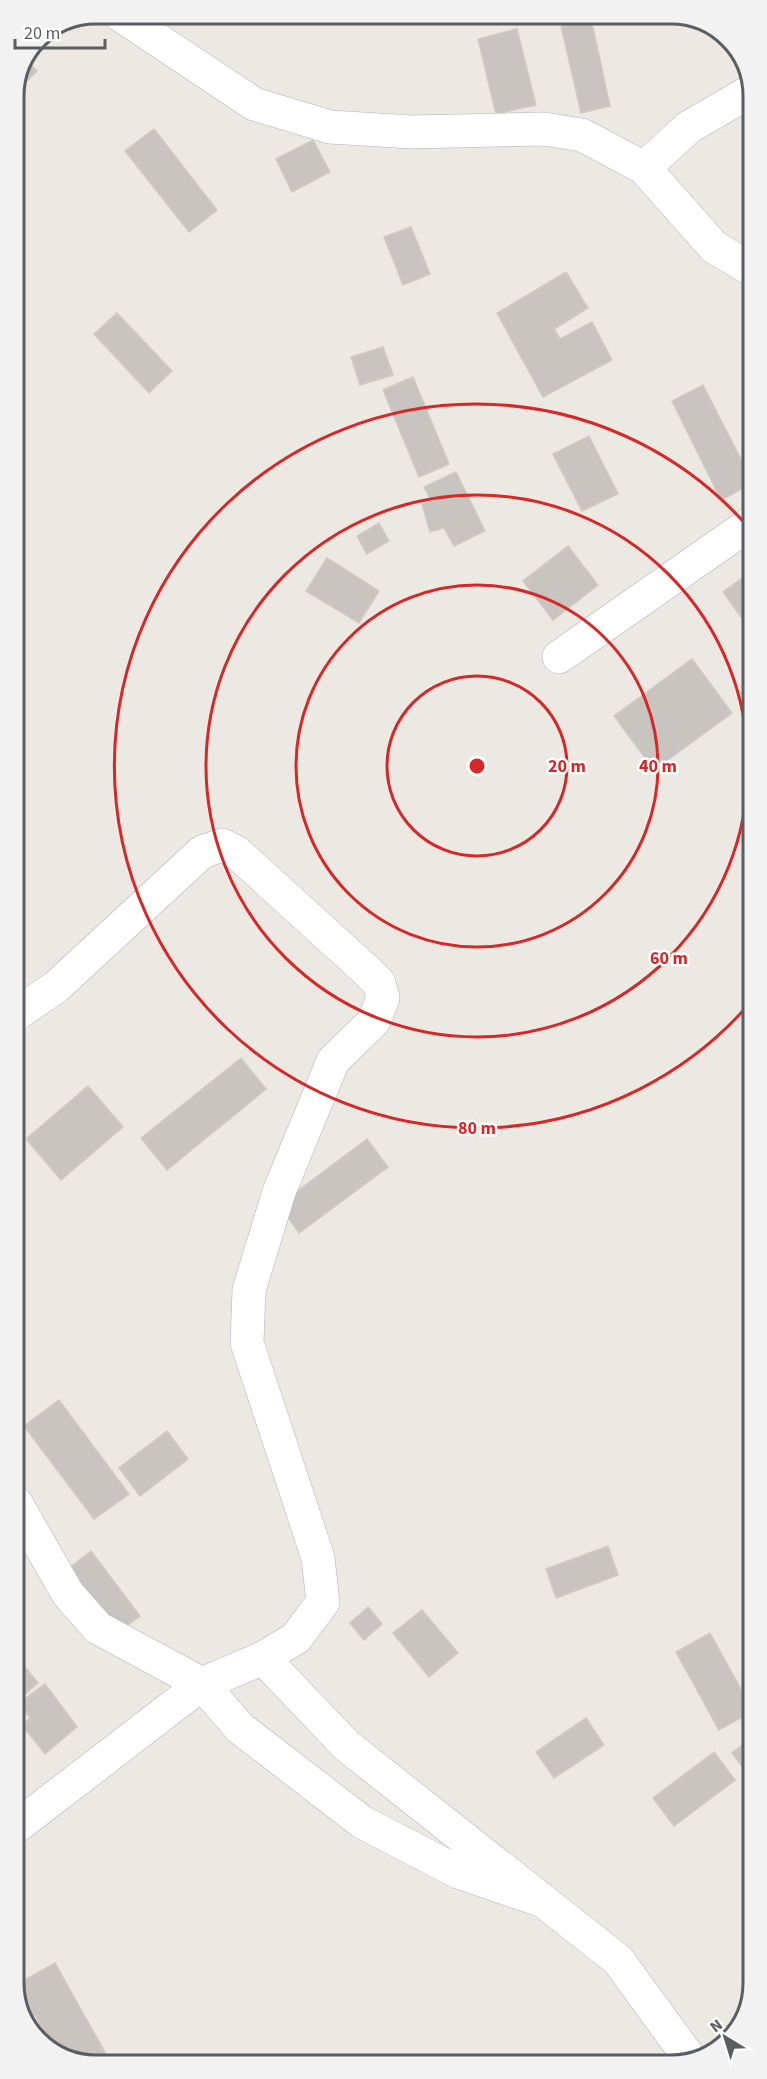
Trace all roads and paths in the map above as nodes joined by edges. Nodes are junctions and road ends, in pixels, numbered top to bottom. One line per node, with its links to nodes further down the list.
1 (134, 24): 3 (street)
2 (743, 97): 3 (street)
3 (644, 168): 4 (street)
4 (743, 263)
5 (743, 530): 6 (street)
6 (559, 657)
7 (24, 1009): 9 (street)
8 (24, 1517): 10 (street)
9 (263, 1658): 10 (street); 12 (street)
10 (202, 1684): 11 (street); 12 (street)
11 (24, 1821)
12 (543, 1901): 13 (street)
13 (687, 2053)

